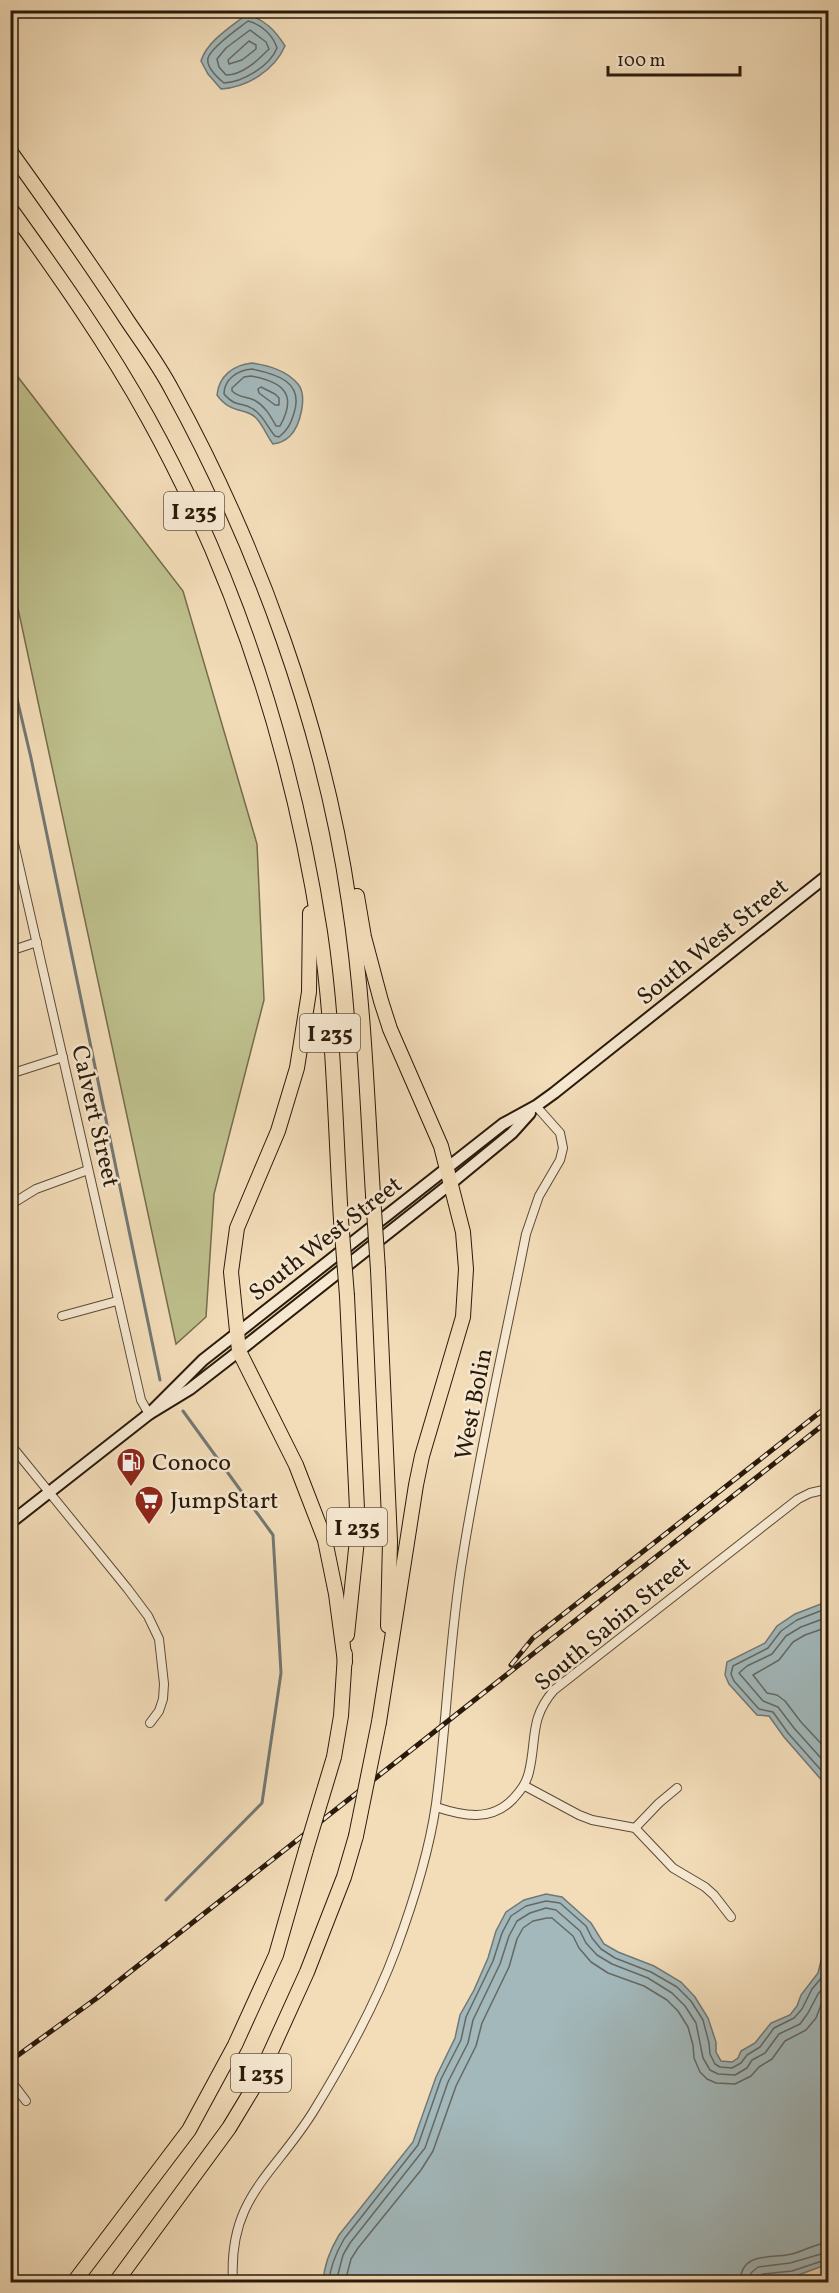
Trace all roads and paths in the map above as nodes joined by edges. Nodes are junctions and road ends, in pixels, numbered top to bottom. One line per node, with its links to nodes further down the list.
1 (10, 151): 3 (highway, I 235)
2 (10, 208): 5 (highway, I 235)
3 (327, 784): 12 (highway); 26 (highway, I 235, bridge)
4 (11, 829): 7 (street, Calvert Street)
5 (305, 848): 18 (highway); 25 (highway, I 235, bridge)
6 (828, 875): 11 (street, South West Street)
7 (37, 942): 8 (street); 9 (street, Calvert Street)
8 (10, 951)
9 (63, 1057): 10 (street); 13 (street, Calvert Street)
10 (10, 1074)
11 (536, 1106): 12 (street, South West Street); 14 (street, South West Street); 30 (street, West Bolin)
12 (447, 1167): 14 (highway); 18 (street, South West Street)
13 (88, 1170): 15 (street); 16 (street, Calvert Street)
14 (450, 1184): 19 (street, South West Street); 26 (highway)
15 (10, 1205)
16 (117, 1301): 17 (street); 20 (street, Calvert Street)
17 (62, 1316)
18 (237, 1334): 19 (highway); 20 (street, South West Street)
19 (239, 1351): 20 (street, South West Street); 25 (highway)
20 (148, 1414): 23 (street, South West Street)
21 (10, 1444): 23 (street)
22 (828, 1489): 28 (street, South Sabin Street)
23 (49, 1493): 24 (street, South West Street); 27 (street)
24 (10, 1523)
25 (345, 1662): 35 (highway, I 235, bridge)
26 (387, 1665): 36 (highway, I 235, bridge)
27 (150, 1723)
28 (525, 1786): 30 (street); 31 (street)
29 (677, 1788): 31 (street)
30 (435, 1807): 37 (street, West Bolin)
31 (635, 1828): 32 (street)
32 (731, 1917)
33 (10, 2080): 34 (street)
34 (26, 2101)
35 (74, 2283)
36 (116, 2283)
37 (233, 2283)

